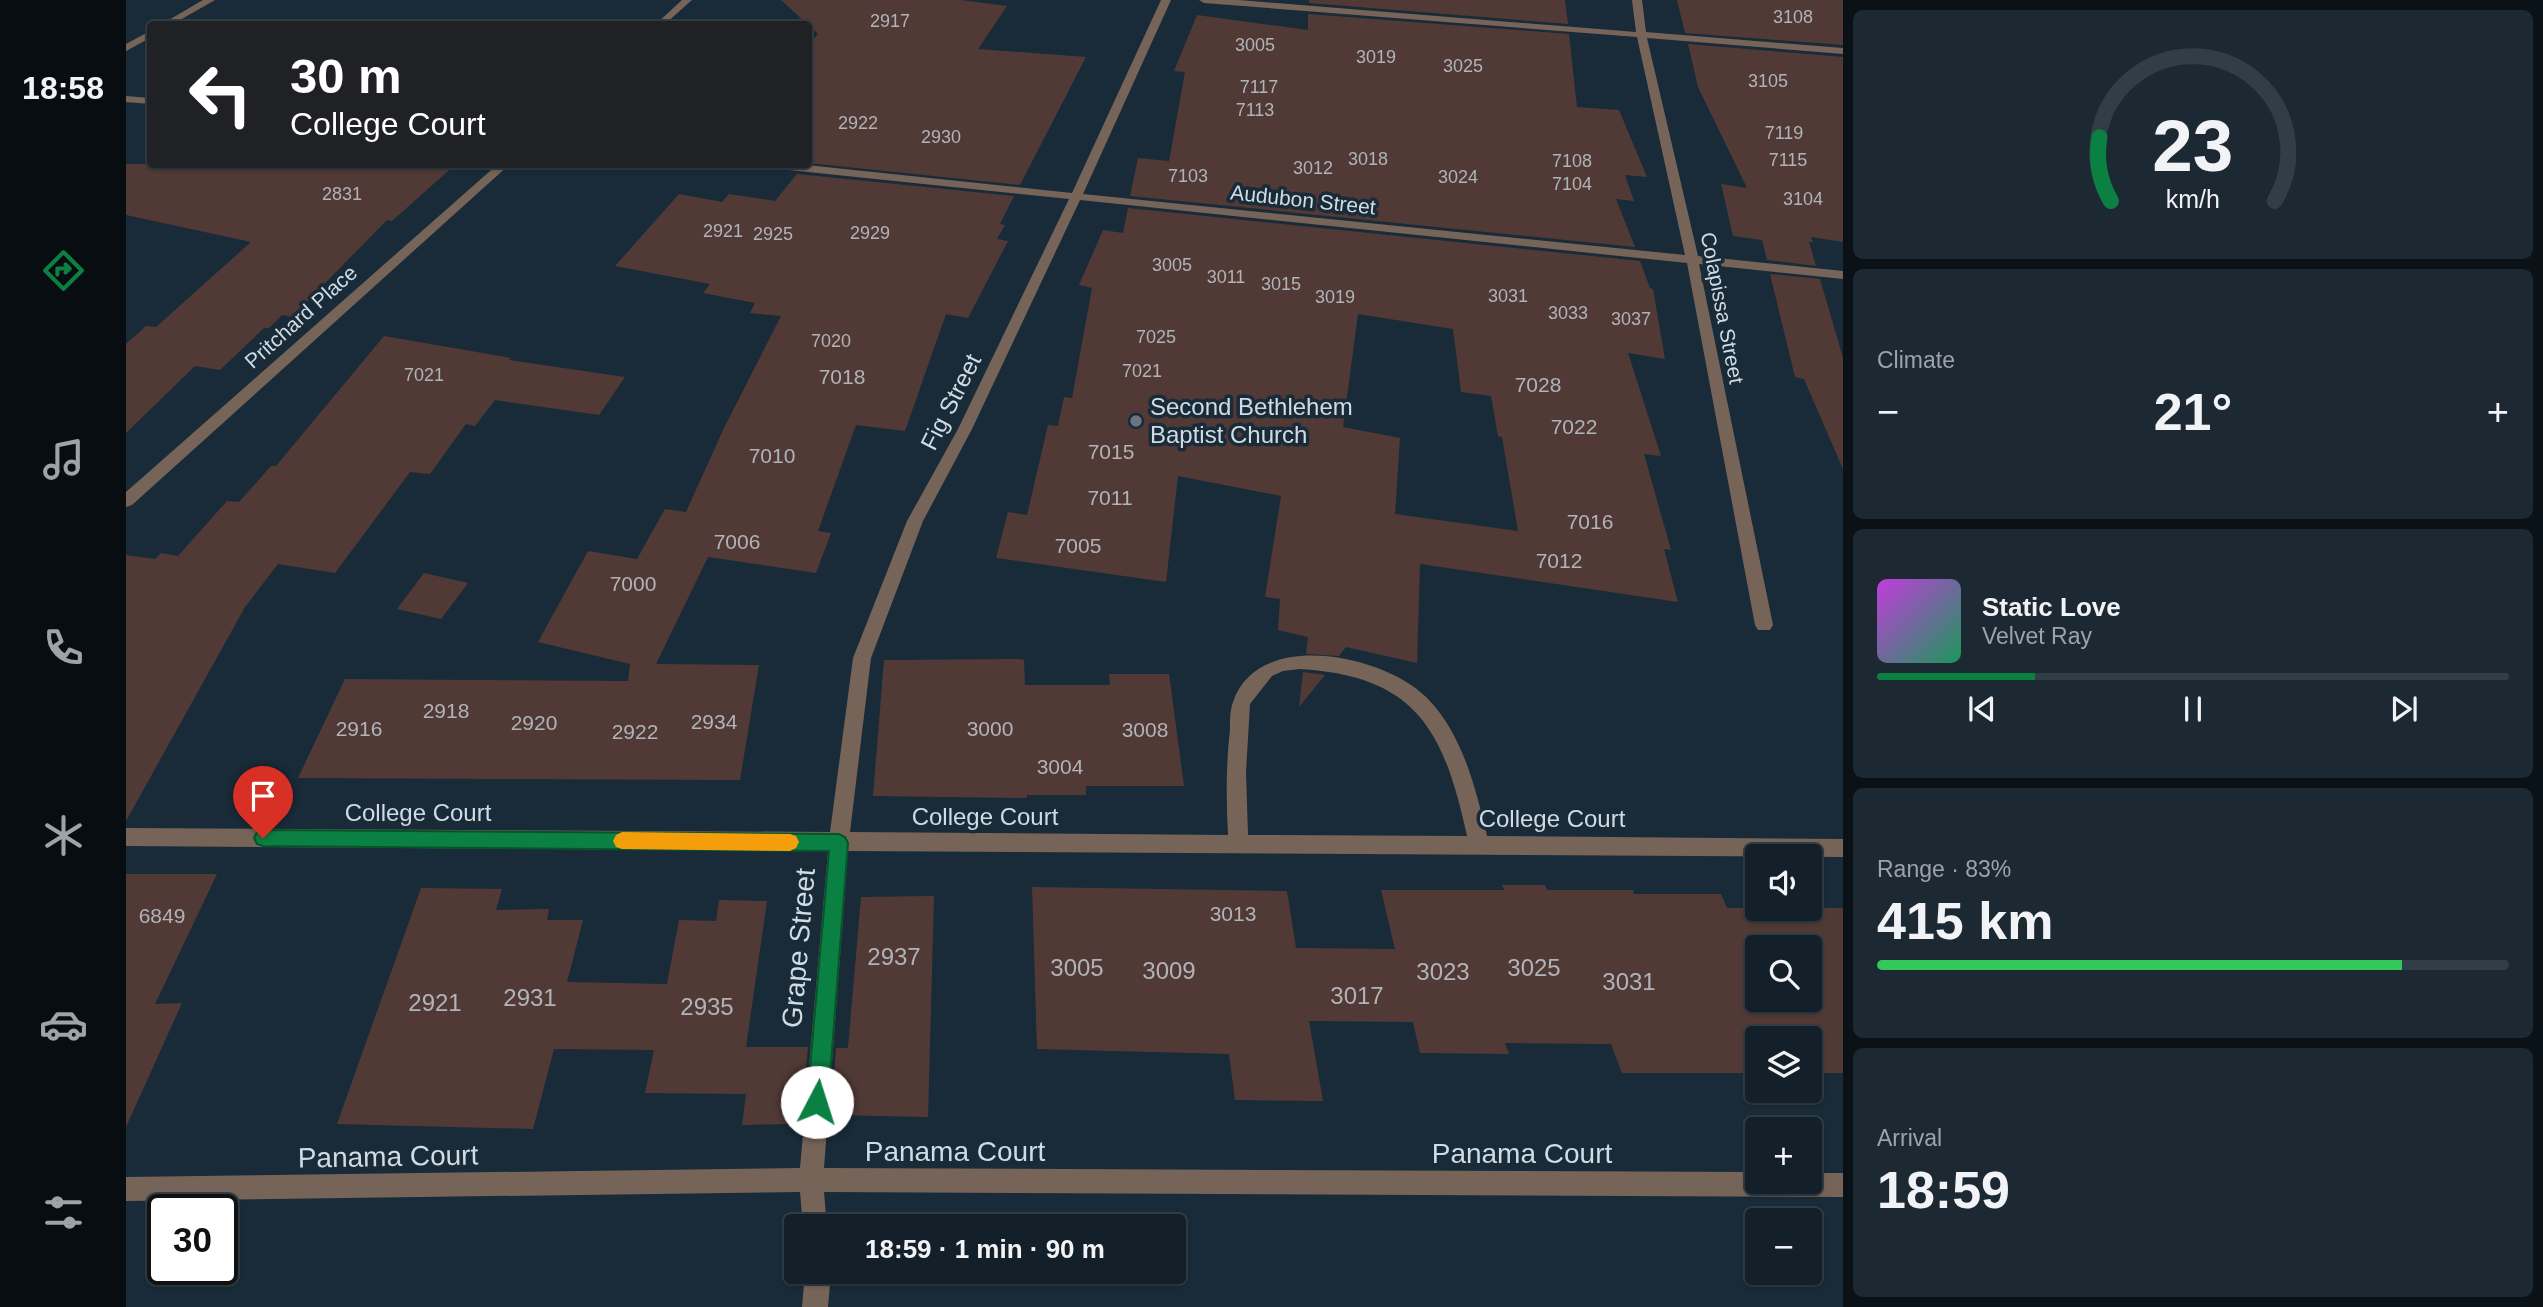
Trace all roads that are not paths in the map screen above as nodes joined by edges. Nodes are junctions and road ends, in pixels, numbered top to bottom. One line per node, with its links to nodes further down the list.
1 (210, 0): 7 (street)
2 (687, 0): 8 (street)
3 (1166, 0): 17 (street, Fig Street)
4 (1203, 0): 6 (street)
5 (1637, 0): 9 (street, Colapissa Street)
6 (1236, 1): 9 (street)
7 (172, 21)
8 (663, 21)
9 (1641, 34): 12 (street); 18 (street, Colapissa Street)
10 (147, 36): 11 (street)
11 (126, 48)
12 (1843, 51)
13 (126, 99): 14 (street)
14 (147, 101)
15 (501, 168): 20 (street, Pritchard Place)
16 (797, 168): 17 (street, Audubon Street)
17 (1076, 197): 18 (street, Audubon Street); 23 (street, Fig Street)
18 (1692, 258): 19 (street, Audubon Street); 21 (street, Colapissa Street)
19 (1843, 275)
20 (126, 501)
21 (1764, 625)
22 (126, 837): 23 (street, College Court)
23 (839, 843): 24 (street, College Court); 27 (street, Grape Street)
24 (1239, 844): 25 (street, College Court); 25 (street)
25 (1479, 845): 26 (street, College Court)
26 (1843, 848)
27 (811, 1180): 28 (street, Panama Court); 29 (street, Panama Court); 30 (street, Grape Street)
28 (1843, 1185)
29 (126, 1189)
30 (814, 1214)
31 (817, 1284): 32 (street)
32 (814, 1307)

